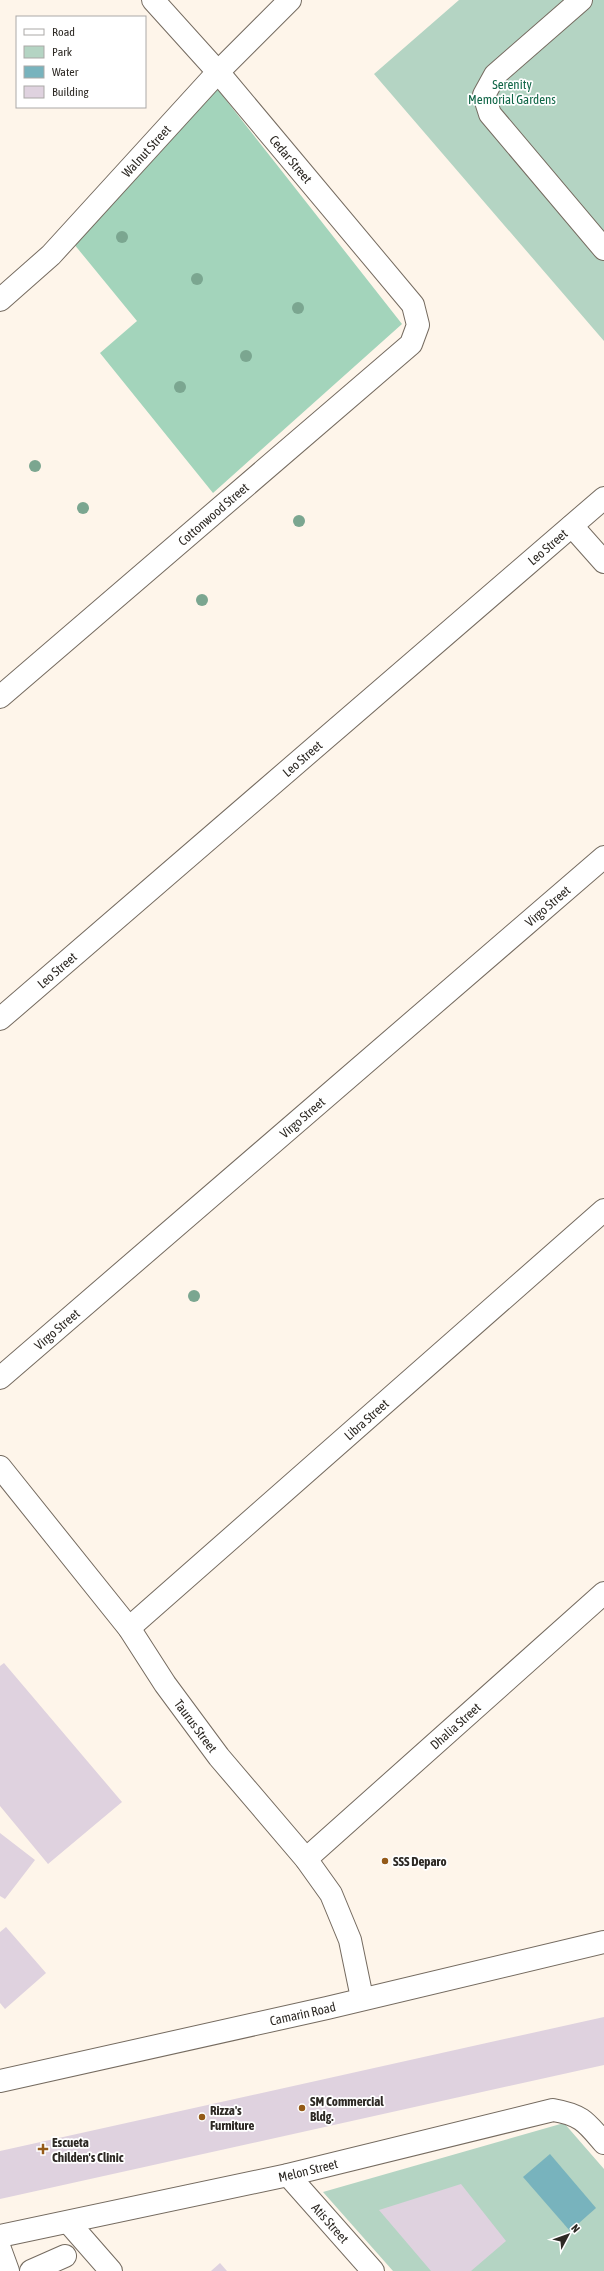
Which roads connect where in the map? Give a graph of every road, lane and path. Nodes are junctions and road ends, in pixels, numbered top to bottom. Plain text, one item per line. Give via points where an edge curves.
1 (153, 0) edge
2 (290, 0) edge
3 (581, 0) edge
4 (218, 72) junction
5 (604, 249) edge
6 (0, 300) edge
7 (418, 325) joint
8 (604, 498) edge
9 (572, 526) junction
10 (604, 562) edge
11 (0, 697) edge
12 (604, 856) edge
13 (0, 1019) edge
14 (604, 1210) edge
15 (0, 1378) edge
16 (0, 1467) edge
17 (604, 1593) edge
18 (129, 1628) junction
19 (306, 1859) junction
20 (604, 1942) edge
21 (362, 1998) junction
22 (0, 2081) edge
23 (604, 2143) edge
24 (288, 2175) junction
25 (69, 2222) junction
26 (0, 2236) edge
27 (0, 2249) edge
28 (65, 2256) dead end
29 (8, 2271) edge
30 (31, 2271) edge
31 (111, 2271) edge
32 (372, 2271) edge

1 - 4 street, Cedar Street
2 - 4 street, Walnut Street
3 - 5 street via 495,75 484,95 490,114
4 - 6 street, Walnut Street via 62,244
4 - 7 street, Cedar Street via 413,305
7 - 11 street, Cottonwood Street via 411,344
8 - 9 street, Leo Street
9 - 10 street
9 - 13 street, Leo Street
12 - 15 street, Virgo Street
14 - 18 street, Libra Street
16 - 18 street, Taurus Street
17 - 19 street, Dhalia Street
18 - 19 street, Taurus Street via 165,1684 219,1757
19 - 21 street, Taurus Street via 331,1894 350,1940
20 - 21 street, Camarin Road
21 - 22 street, Camarin Road
23 - 24 street, Melon Street via 584,2120 553,2110
24 - 25 street, Melon Street
24 - 32 street, Atis Street
25 - 26 street, Melon Street
25 - 31 street
27 - 29 street
28 - 30 street

